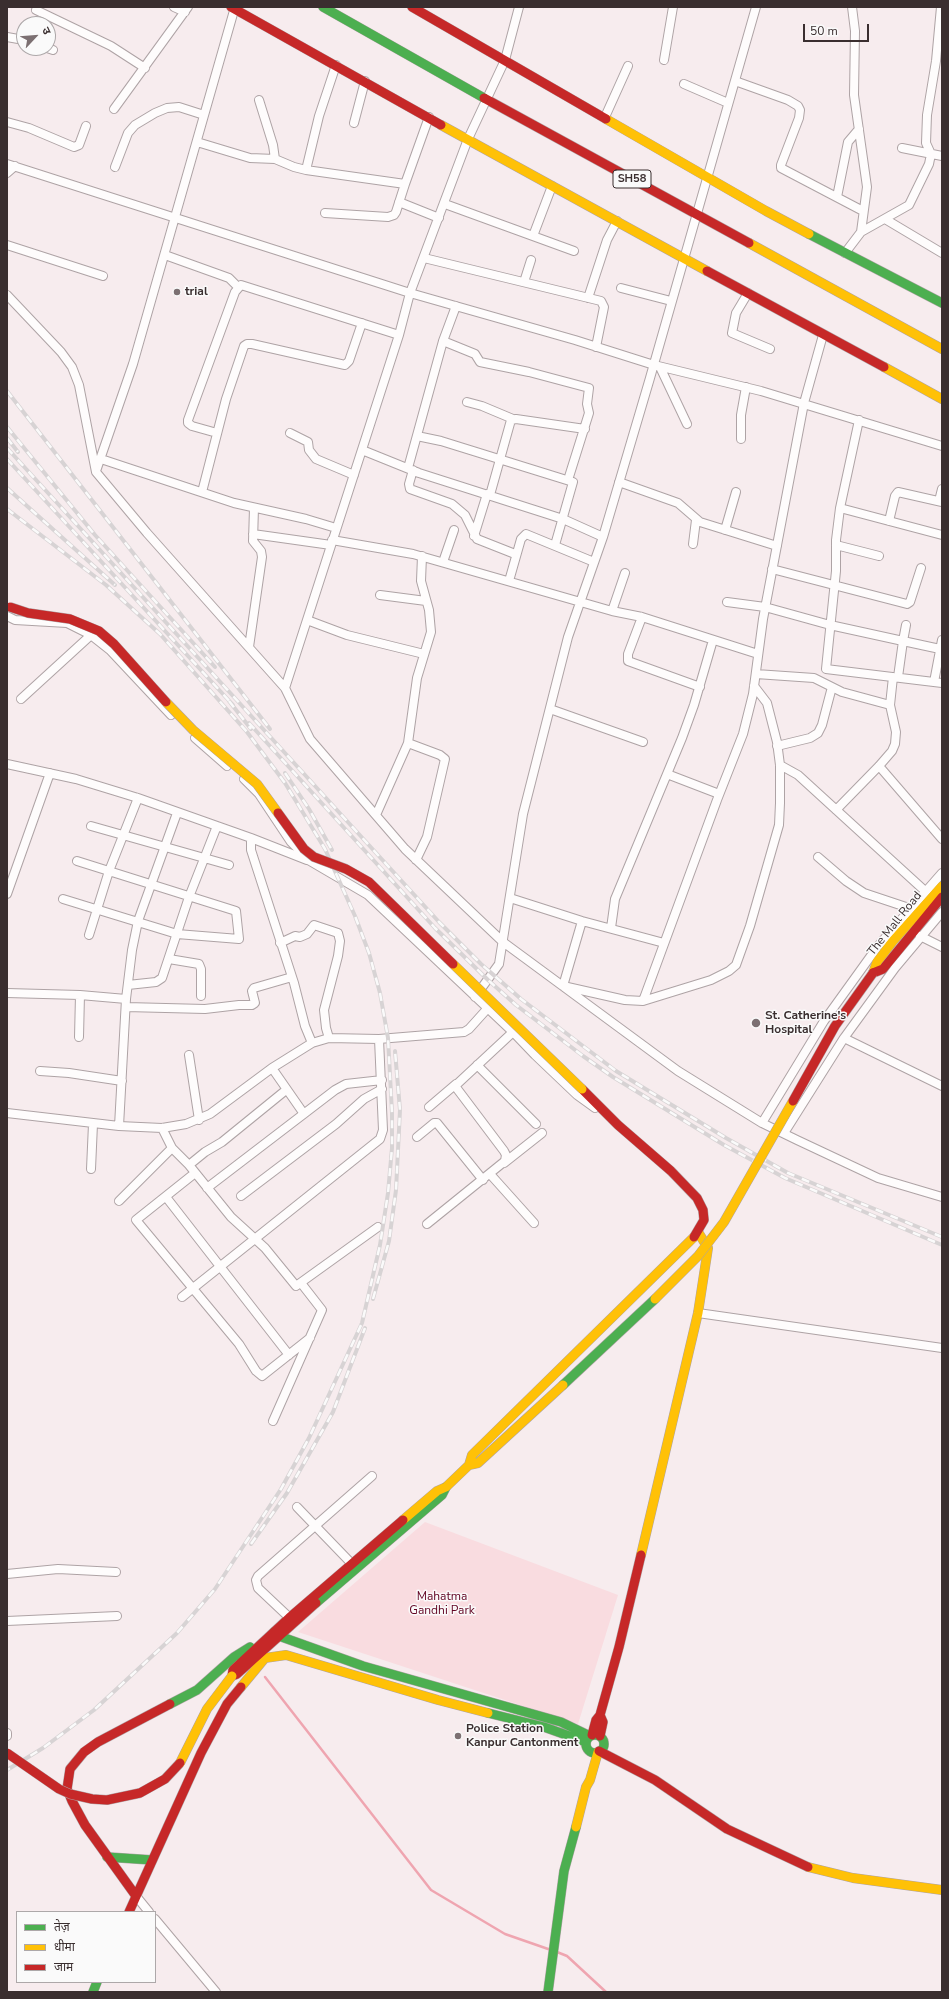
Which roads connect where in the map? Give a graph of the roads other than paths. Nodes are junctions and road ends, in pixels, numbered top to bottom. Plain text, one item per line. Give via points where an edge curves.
1 (174, 7) edge
2 (323, 7) edge
3 (412, 7) edge
4 (519, 7) edge
5 (673, 7) edge
6 (756, 7) edge
7 (852, 7) edge
8 (941, 7) edge
9 (234, 8) edge
10 (36, 10) dead end
11 (186, 10) edge
12 (940, 39) edge
13 (505, 60) junction
14 (664, 60) dead end
15 (336, 65) junction
16 (628, 66) dead end
17 (145, 68) junction
18 (365, 81) junction
19 (735, 81) junction
20 (684, 84) dead end
21 (259, 100) dead end
22 (487, 100) junction
23 (728, 103) junction
24 (114, 109) dead end
25 (204, 115) junction
26 (429, 117) junction
27 (605, 117) junction
28 (7, 122) edge
29 (354, 123) dead end
30 (86, 126) dead end
31 (859, 129) junction
32 (468, 139) junction
33 (197, 142) junction
34 (902, 148) dead end
35 (931, 154) junction
36 (942, 156) edge
37 (275, 159) junction
38 (11, 165) edge
39 (115, 167) dead end
40 (306, 170) junction
41 (7, 173) edge
42 (707, 177) junction
43 (405, 184) junction
44 (552, 186) junction
45 (837, 197) junction
46 (399, 202) junction
47 (445, 204) junction
48 (863, 212) junction
49 (325, 213) dead end
50 (696, 215) junction
51 (176, 216) junction
52 (439, 218) junction
53 (885, 219) junction
54 (617, 221) junction
55 (861, 232) junction
56 (533, 236) junction
57 (7, 245) edge
58 (574, 252) dead end
59 (845, 253) junction
60 (942, 253) edge
61 (164, 255) junction
62 (683, 257) junction
63 (424, 258) junction
64 (531, 260) dead end
65 (103, 276) dead end
66 (524, 282) junction
67 (238, 287) junction
68 (621, 288) dead end
69 (410, 293) junction
70 (748, 293) junction
71 (7, 295) edge
72 (588, 298) junction
73 (671, 301) junction
74 (942, 303) edge
75 (456, 306) junction
76 (362, 323) junction
77 (399, 335) junction
78 (823, 335) junction
79 (443, 341) junction
80 (596, 347) junction
81 (770, 349) dead end
82 (942, 349) edge
83 (657, 366) junction
84 (746, 387) junction
85 (942, 399) edge
86 (467, 402) dead end
87 (804, 403) junction
88 (513, 419) junction
89 (859, 420) junction
90 (687, 424) dead end
91 (585, 429) junction
92 (217, 433) junction
93 (290, 433) dead end
94 (417, 436) junction
95 (741, 439) dead end
96 (942, 446) edge
97 (362, 450) junction
98 (101, 459) junction
99 (500, 459) junction
100 (411, 469) junction
101 (96, 472) junction
102 (354, 475) junction
103 (568, 480) junction
104 (619, 482) junction
105 (942, 489) edge
106 (202, 492) junction
107 (736, 492) dead end
108 (488, 494) junction
109 (941, 502) edge
110 (254, 508) junction
111 (840, 508) junction
112 (562, 519) junction
113 (696, 520) junction
114 (888, 521) junction
115 (336, 528) junction
116 (454, 530) dead end
117 (725, 530) junction
118 (253, 534) junction
119 (942, 535) edge
120 (474, 536) junction
121 (603, 537) junction
122 (331, 542) junction
123 (693, 544) dead end
124 (836, 545) junction
125 (555, 546) junction
126 (777, 546) junction
127 (515, 554) junction
128 (422, 556) junction
129 (879, 556) dead end
130 (443, 562) junction
131 (594, 562) junction
132 (921, 568) dead end
133 (772, 569) junction
134 (625, 573) dead end
135 (509, 581) junction
136 (833, 585) junction
137 (380, 595) dead end
138 (426, 600) junction
139 (580, 602) junction
140 (727, 602) dead end
141 (8, 607) edge
142 (765, 607) junction
143 (612, 611) junction
144 (642, 617) junction
145 (307, 620) junction
146 (830, 625) junction
147 (906, 625) dead end
148 (91, 635) junction
149 (713, 640) junction
150 (942, 640) edge
151 (902, 641) junction
152 (249, 647) junction
153 (940, 649) junction
154 (424, 654) junction
155 (758, 654) junction
156 (756, 674) junction
157 (895, 677) junction
158 (938, 682) edge
159 (754, 686) junction
160 (700, 687) junction
161 (832, 687) junction
162 (285, 688) junction
163 (21, 699) dead end
164 (890, 705) junction
165 (550, 709) junction
166 (643, 742) dead end
167 (408, 743) junction
168 (777, 746) junction
169 (7, 764) edge
170 (780, 765) junction
171 (879, 766) junction
172 (50, 773) junction
173 (667, 774) junction
174 (719, 794) junction
175 (138, 798) junction
176 (836, 810) junction
177 (177, 813) junction
178 (376, 815) junction
179 (91, 826) dead end
180 (216, 826) junction
181 (123, 835) junction
182 (251, 838) junction
183 (942, 839) edge
184 (164, 846) junction
185 (818, 857) dead end
186 (204, 859) junction
187 (416, 860) junction
188 (77, 861) dead end
189 (310, 861) junction
190 (229, 865) dead end
191 (108, 871) junction
192 (942, 873) edge
193 (150, 884) junction
194 (942, 886) edge
195 (925, 890) junction
196 (7, 894) edge
197 (189, 897) junction
198 (942, 897) edge
199 (510, 898) junction
200 (63, 899) dead end
201 (97, 908) junction
202 (909, 908) junction
203 (942, 912) edge
204 (138, 921) junction
205 (582, 921) junction
206 (611, 928) junction
207 (177, 934) junction
208 (89, 935) dead end
209 (920, 936) junction
210 (503, 942) junction
211 (280, 943) junction
212 (664, 944) junction
213 (942, 947) edge
214 (169, 959) junction
215 (873, 973) junction
216 (292, 977) junction
217 (128, 985) junction
218 (563, 986) junction
219 (7, 993) edge
220 (80, 995) junction
221 (201, 996) dead end
222 (475, 997) junction
223 (643, 1001) junction
224 (126, 1003) junction
225 (487, 1009) junction
226 (513, 1032) junction
227 (79, 1037) dead end
228 (329, 1038) junction
229 (844, 1038) junction
230 (378, 1039) junction
231 (312, 1043) junction
232 (189, 1055) dead end
233 (477, 1065) junction
234 (272, 1068) junction
235 (40, 1071) dead end
236 (382, 1080) junction
237 (122, 1081) junction
238 (456, 1084) junction
239 (942, 1086) edge
240 (382, 1089) junction
241 (286, 1090) junction
242 (429, 1107) dead end
243 (7, 1113) edge
244 (304, 1114) junction
245 (199, 1120) junction
246 (762, 1123) junction
247 (93, 1124) junction
248 (536, 1124) dead end
249 (618, 1125) junction
250 (119, 1126) junction
251 (162, 1128) junction
252 (542, 1132) dead end
253 (784, 1133) junction
254 (417, 1137) dead end
255 (172, 1148) junction
256 (503, 1164) junction
257 (189, 1165) junction
258 (91, 1168) dead end
259 (195, 1173) junction
260 (490, 1174) junction
261 (483, 1180) junction
262 (207, 1188) junction
263 (241, 1196) dead end
264 (166, 1197) junction
265 (942, 1197) edge
266 (119, 1201) dead end
267 (534, 1223) dead end
268 (427, 1224) dead end
269 (378, 1227) dead end
270 (698, 1232) junction
271 (256, 1239) junction
272 (221, 1266) junction
273 (301, 1283) junction
274 (192, 1288) junction
275 (182, 1296) dead end
276 (698, 1313) junction
277 (310, 1338) junction
278 (942, 1348) edge
279 (289, 1355) junction
280 (273, 1420) dead end
281 (469, 1465) junction
282 (372, 1476) dead end
283 (446, 1487) junction
284 (297, 1507) dead end
285 (315, 1526) junction
286 (352, 1564) junction
287 (116, 1572) dead end
288 (7, 1574) edge
289 (118, 1616) dead end
290 (291, 1620) junction
291 (7, 1621) edge
292 (276, 1634) junction
293 (257, 1657) junction
294 (491, 1702) junction
295 (487, 1713) junction
296 (595, 1744) junction
297 (7, 1753) edge
298 (107, 1857) junction
299 (152, 1860) junction
300 (942, 1890) edge
301 (136, 1896) junction
302 (129, 1911) edge
303 (148, 1911) edge
304 (156, 1920) edge
305 (96, 1983) edge
306 (92, 1992) edge
307 (216, 1992) edge
308 (548, 1992) edge

1 - 11 street
2 - 22 street, SH58
3 - 13 street
4 - 13 street
5 - 14 street
6 - 19 street
7 - 31 street via 855,31 854,95
8 - 12 street
9 - 15 street
9 - 25 street
10 - 17 street via 111,46
11 - 17 street
12 - 35 street via 927,115 926,143
13 - 22 street
13 - 27 street
15 - 18 street
15 - 40 street via 319,116
16 - 27 street
17 - 24 street
18 - 26 street
18 - 29 street
19 - 23 street
19 - 45 street via 798,106 799,118 781,166
20 - 23 street
21 - 37 street
22 - 32 street
22 - 50 street, SH58
23 - 42 street
25 - 33 street
25 - 39 street via 179,107 155,113 128,133
26 - 32 street
26 - 43 street
27 - 42 street
28 - 30 street via 29,128 74,147 79,145
31 - 45 street via 848,142
31 - 48 street via 867,186
32 - 44 street
32 - 47 street
33 - 37 street via 250,158
33 - 51 street
34 - 35 street
35 - 36 street
35 - 53 street via 925,173 909,205
37 - 40 street
38 - 41 street
38 - 51 street
40 - 43 street
42 - 50 street
42 - 59 street
43 - 46 street
44 - 54 street
44 - 56 street
45 - 48 street
46 - 49 street via 394,215 388,217
46 - 52 street
47 - 52 street
47 - 56 street
48 - 55 street
50 - 62 street
50 - 82 street, SH58
51 - 61 street
51 - 69 street
52 - 63 street
53 - 55 street
53 - 60 street
54 - 62 street
54 - 72 street via 607,240
55 - 59 street
56 - 58 street
57 - 65 street
59 - 74 street
61 - 67 street via 229,278
61 - 98 street via 133,364
62 - 70 street
62 - 73 street
63 - 66 street
63 - 69 street
64 - 66 street
66 - 72 street
67 - 76 street via 246,285
67 - 92 street via 188,420 192,426
68 - 73 street
69 - 75 street
69 - 77 street
70 - 78 street
70 - 81 street via 736,313 732,333
71 - 101 street via 72,367 79,385
72 - 80 street via 601,301 604,305
73 - 83 street
75 - 79 street
75 - 80 street
76 - 77 street
76 - 92 street via 349,361 345,365 252,344 245,345
77 - 97 street
78 - 85 street
78 - 87 street
79 - 91 street via 475,354 480,362 588,387 589,413
79 - 94 street
80 - 83 street
83 - 84 street
83 - 90 street
83 - 104 street
84 - 87 street
84 - 95 street via 741,415
86 - 88 street
87 - 89 street
87 - 126 street
88 - 91 street
88 - 99 street
89 - 96 street
89 - 111 street
91 - 103 street
92 - 106 street
93 - 102 street via 308,442 309,450 316,458
94 - 99 street
94 - 100 street
97 - 100 street
97 - 102 street
98 - 101 street
98 - 106 street
99 - 103 street
99 - 108 street
100 - 108 street
100 - 120 street via 410,489 458,507 465,515
101 - 152 street
102 - 115 street
103 - 112 street via 573,482
104 - 113 street via 678,503
104 - 121 street
105 - 109 street
106 - 110 street
107 - 117 street
108 - 112 street
108 - 120 street
109 - 114 street via 898,492
110 - 115 street
110 - 118 street
111 - 114 street
111 - 124 street
112 - 121 street
112 - 125 street
113 - 117 street
113 - 123 street
114 - 119 street
115 - 122 street
116 - 130 street
117 - 126 street
118 - 122 street
118 - 152 street via 262,557
120 - 127 street via 482,542
121 - 131 street
122 - 128 street
122 - 145 street
124 - 129 street
124 - 136 street via 836,572
125 - 127 street via 526,534 521,538
125 - 131 street
126 - 133 street
127 - 135 street
128 - 130 street
128 - 138 street via 421,581
130 - 135 street
131 - 139 street
132 - 136 street via 910,602 907,604
133 - 136 street
133 - 142 street
134 - 143 street
135 - 139 street
136 - 146 street
137 - 138 street
138 - 154 street via 431,632
139 - 143 street
139 - 165 street via 568,637
140 - 142 street
141 - 148 street via 15,620 67,623
141 - 249 street, bridge via 28,613 70,619 100,631 192,730 257,784 304,849 314,857 346,869 369,882
142 - 146 street
142 - 155 street
143 - 144 street
144 - 149 street
144 - 160 street via 628,654 628,661
145 - 154 street via 347,635
145 - 162 street
146 - 151 street
146 - 157 street via 826,669
147 - 151 street
148 - 163 street
148 - 189 street via 110,650 160,705 259,794 291,842
149 - 155 street
149 - 160 street
150 - 153 street
151 - 153 street
151 - 157 street
152 - 162 street
153 - 158 street
154 - 167 street via 417,678
155 - 156 street
156 - 159 street
156 - 161 street via 814,678
157 - 158 street
157 - 164 street
159 - 168 street via 767,703
159 - 174 street via 743,734
160 - 173 street
161 - 164 street via 851,695
161 - 168 street via 818,734
162 - 178 street via 310,739
164 - 171 street via 896,732 895,744
165 - 166 street
165 - 199 street via 522,814
167 - 178 street
167 - 187 street via 440,754 445,760 427,837
168 - 170 street
169 - 172 street
170 - 176 street via 798,775
170 - 223 street via 779,825 760,894 736,965 711,980
171 - 176 street
171 - 183 street
172 - 175 street
172 - 196 street
173 - 174 street
173 - 206 street via 615,899
174 - 212 street
175 - 177 street
175 - 181 street
176 - 195 street
177 - 180 street
177 - 184 street
178 - 187 street
179 - 181 street
180 - 182 street
180 - 186 street
181 - 184 street
181 - 191 street
182 - 189 street
182 - 211 street via 251,850
184 - 186 street
184 - 193 street
185 - 202 street via 864,893
186 - 190 street
186 - 197 street
187 - 210 street
188 - 191 street
189 - 222 street via 368,895
191 - 193 street
191 - 201 street
192 - 195 street
193 - 197 street
193 - 204 street
194 - 215 street, The Mall Road via 893,941 877,962
195 - 202 street
197 - 207 street
197 - 207 street via 236,911 239,939
198 - 215 street, The Mall Road via 883,969
199 - 205 street
199 - 210 street
200 - 201 street
201 - 204 street
201 - 208 street
202 - 246 street via 824,1021
203 - 209 street
204 - 207 street
204 - 217 street
205 - 206 street
205 - 218 street
206 - 212 street
207 - 214 street
209 - 213 street
209 - 229 street
210 - 218 street
210 - 222 street via 499,964
211 - 216 street
211 - 228 street via 307,934 314,925 338,933 338,956 324,1010
212 - 223 street
214 - 217 street via 159,981
214 - 221 street via 199,964
215 - 281 street, bridge via 836,1026 724,1222 698,1256 583,1367 478,1463
216 - 224 street via 254,988 252,991 255,1003 252,1005 181,1010
216 - 231 street
217 - 224 street
218 - 223 street via 625,1000
218 - 246 street via 678,1071
219 - 220 street
220 - 224 street
220 - 227 street
222 - 225 street
224 - 237 street
225 - 226 street
225 - 230 street via 464,1032
226 - 233 street
226 - 249 street via 577,1095
228 - 230 street
228 - 231 street
229 - 239 street
229 - 253 street
230 - 236 street
231 - 234 street
232 - 245 street
233 - 238 street
233 - 248 street
234 - 241 street
234 - 245 street
235 - 237 street
236 - 240 street
236 - 244 street via 346,1084
237 - 250 street
238 - 242 street
238 - 256 street via 456,1089 506,1155
240 - 263 street via 364,1099 336,1124
240 - 271 street via 383,1130 380,1139
241 - 244 street
241 - 257 street
243 - 247 street
244 - 262 street
245 - 251 street
246 - 253 street
247 - 250 street
247 - 258 street
249 - 270 street via 697,1198 703,1210 704,1220
250 - 251 street
251 - 255 street
252 - 256 street
253 - 265 street via 878,1178
254 - 261 street via 432,1124 437,1123
255 - 257 street
255 - 266 street
256 - 260 street
257 - 259 street
259 - 262 street
259 - 264 street
260 - 261 street
260 - 267 street
261 - 268 street
262 - 271 street via 231,1217
264 - 272 street
264 - 274 street via 136,1220
269 - 273 street
270 - 276 street via 708,1248
270 - 281 street via 619,1313 472,1455
271 - 272 street
271 - 273 street via 296,1286
272 - 274 street
272 - 279 street
273 - 277 street via 322,1310
274 - 275 street
274 - 279 street via 262,1376
276 - 278 street
276 - 296 street via 619,1647 600,1715 596,1720
277 - 279 street
277 - 280 street
281 - 283 street
282 - 285 street
283 - 286 street via 437,1491
283 - 290 street via 442,1495
284 - 285 street
285 - 286 street
285 - 290 street via 256,1580 258,1588
286 - 290 street
287 - 288 street via 58,1569
289 - 291 street
290 - 292 street
292 - 293 street
292 - 294 street via 363,1666
292 - 298 street via 234,1657 197,1690 98,1742 75,1761 70,1769 67,1789
293 - 295 street via 286,1655
293 - 297 street, bridge via 233,1670 232,1676 207,1709 184,1757 175,1769 165,1779 140,1793 107,1800 70,1794
293 - 299 street via 227,1704 201,1753
294 - 295 street
294 - 296 street via 561,1722
295 - 296 street via 544,1727
296 - 300 street via 614,1760 655,1780 727,1829 788,1859 813,1869 853,1878
296 - 308 street via 564,1871
298 - 299 street
298 - 301 street
299 - 301 street
301 - 302 street
301 - 303 street
304 - 307 street
305 - 306 street

